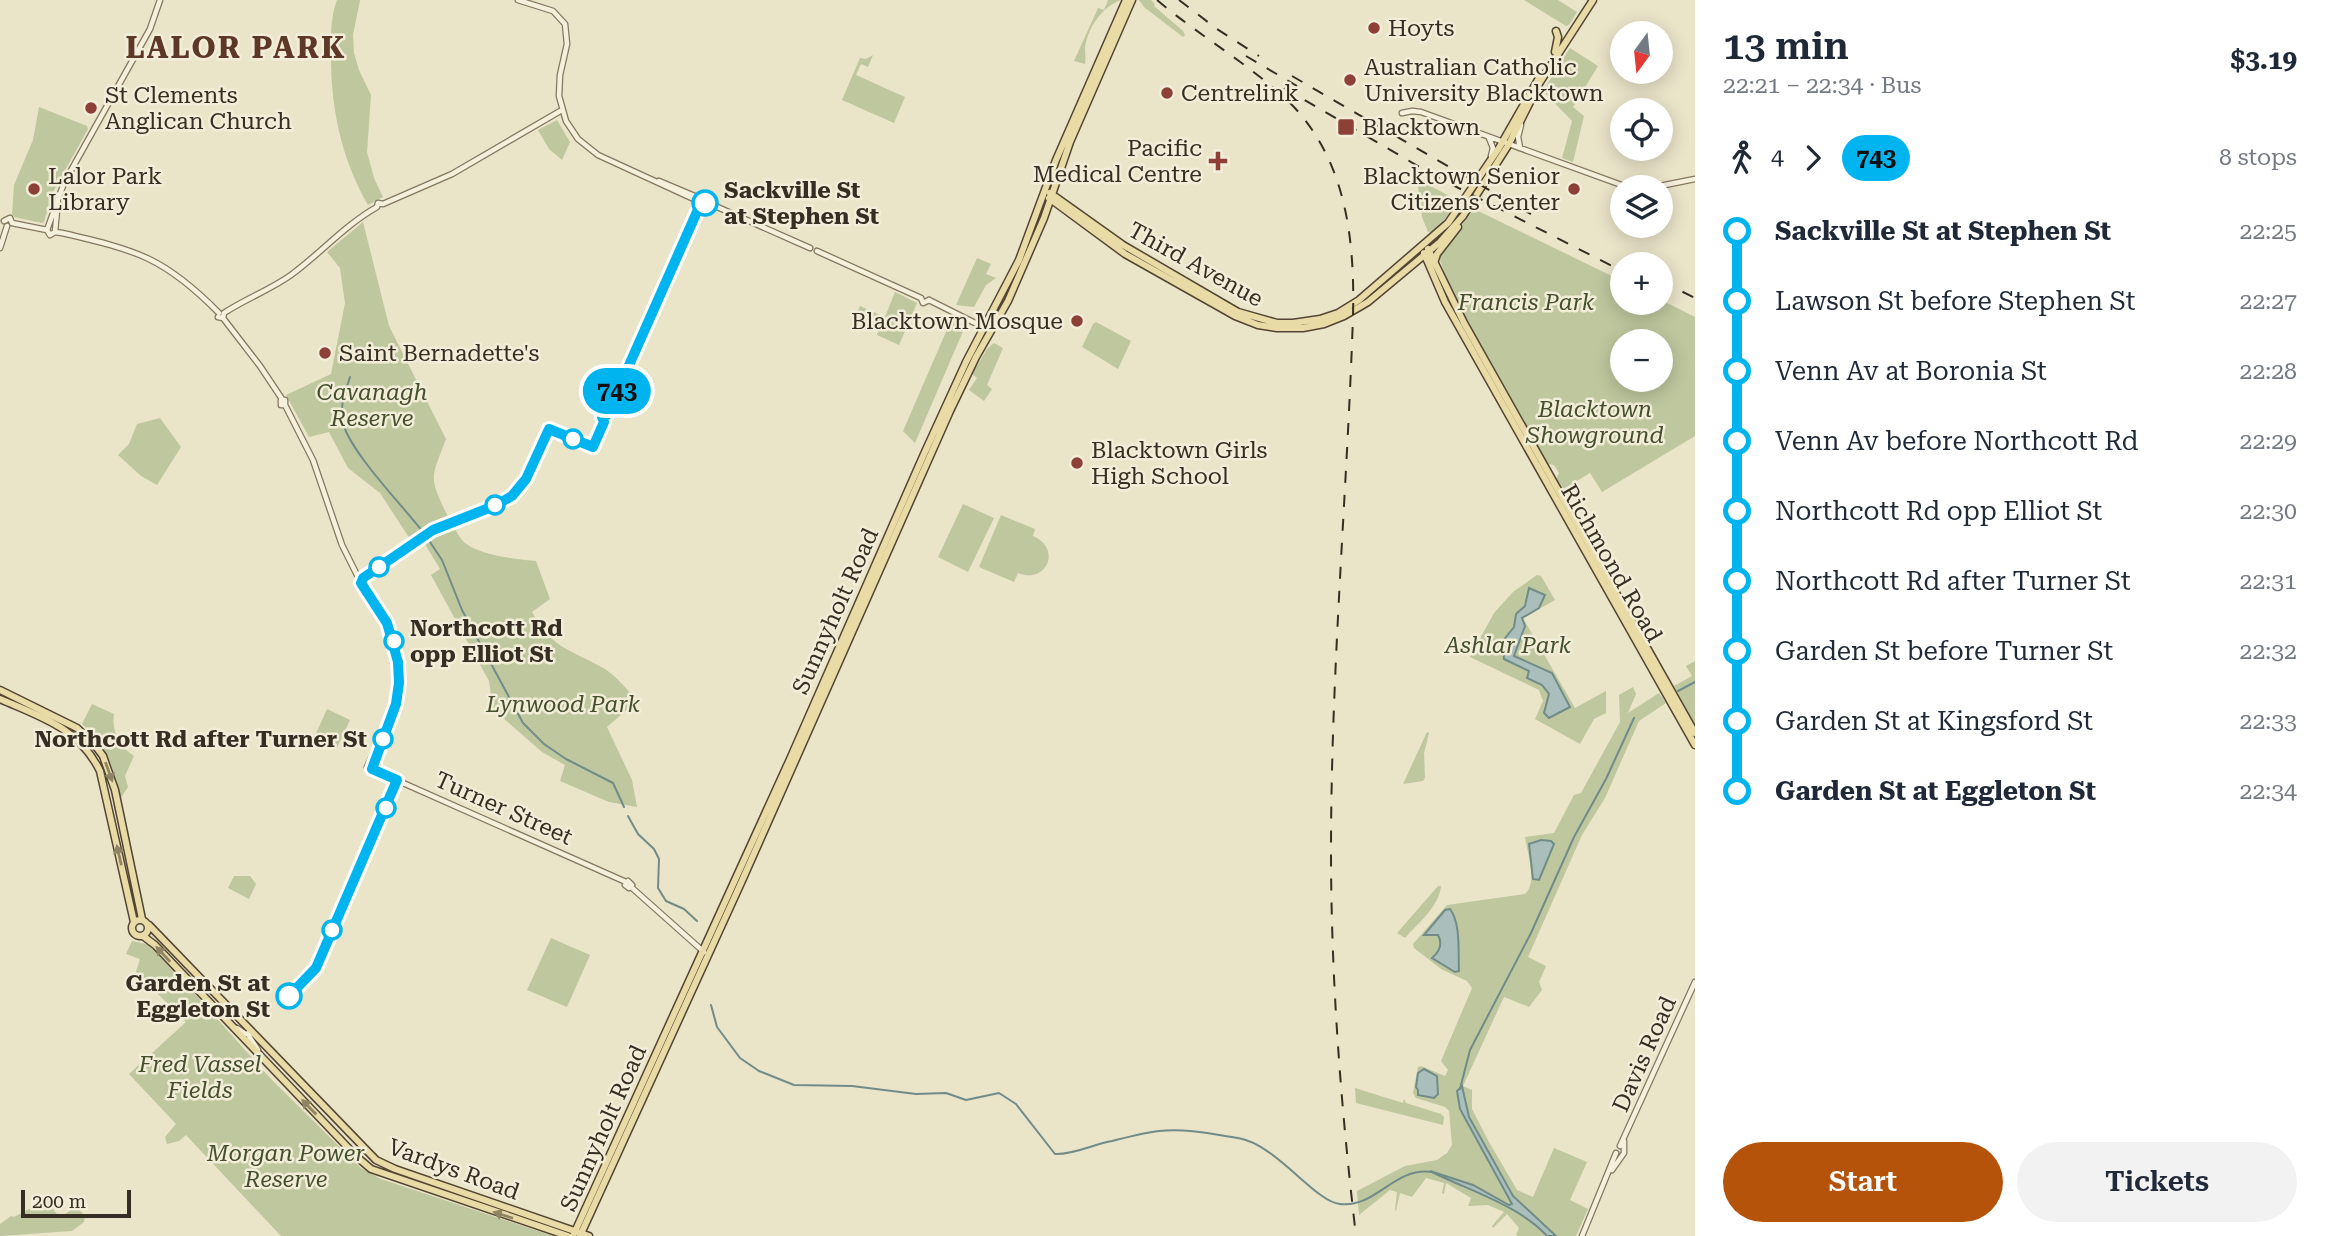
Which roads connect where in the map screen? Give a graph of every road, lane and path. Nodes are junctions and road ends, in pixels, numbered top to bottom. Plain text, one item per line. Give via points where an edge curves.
1 (160, 0) edge
2 (518, 0) edge
3 (1126, 0) edge
4 (1132, 0) edge
5 (1593, 0) edge
6 (1556, 31) dead end
7 (1569, 36) junction
8 (1555, 52) junction
9 (562, 110) junction
10 (1402, 113) dead end
11 (1522, 121) junction
12 (1487, 136) junction
13 (1505, 143) junction
14 (1520, 148) junction
15 (1063, 161) junction
16 (1490, 161) junction
17 (1695, 179) edge
18 (1610, 181) edge
19 (1673, 183) edge
20 (1048, 194) junction
21 (1066, 204) junction
22 (1073, 215) junction
23 (1463, 216) junction
24 (1044, 218) junction
25 (6, 222) edge
26 (51, 229) junction
27 (0, 247) edge
28 (1425, 250) junction
29 (1434, 263) junction
30 (1414, 264) junction
31 (1436, 282) junction
32 (222, 314) junction
33 (984, 327) junction
34 (992, 332) junction
35 (0, 690) edge
36 (0, 699) edge
37 (1695, 733) edge
38 (1695, 745) edge
39 (138, 921) junction
40 (149, 925) junction
41 (143, 936) junction
42 (705, 952) junction
43 (1695, 982) edge
44 (223, 1018) junction
45 (251, 1032) junction
46 (273, 1070) junction
47 (576, 1234) edge
48 (589, 1236) edge
49 (1582, 1236) edge

1 - 26 street via 150,29 64,183
2 - 9 street via 543,7 565,24 567,44 559,87
3 - 20 main road, Sunnyholt Road
4 - 15 main road, Sunnyholt Road
5 - 7 main road
6 - 8 main road
7 - 8 main road
7 - 11 main road
8 - 13 main road
9 - 32 street via 452,174 383,204 382,209 377,207 284,280
9 - 33 street via 586,147 626,168 697,199 704,196 706,202 810,248 812,254 817,251
10 - 12 street via 1421,112
11 - 13 main road
11 - 14 street
12 - 13 street
12 - 16 street via 1493,146
13 - 14 street
13 - 16 main road
13 - 23 main road
14 - 18 street
15 - 20 main road, Sunnyholt Road
15 - 21 main road via 1059,190
16 - 28 main road
17 - 19 street
20 - 21 main road, Third Avenue
20 - 22 main road, Third Avenue
20 - 24 main road, Sunnyholt Road
20 - 33 main road, Sunnyholt Road
21 - 28 main road, Third Avenue via 1123,245 1218,302 1277,323 1311,321 1338,313
22 - 24 main road via 1056,210
22 - 30 main road, Third Avenue via 1120,251 1177,284 1239,318 1271,328 1312,327 1344,316
23 - 28 main road
23 - 29 main road
24 - 34 main road, Sunnyholt Road
25 - 26 street
25 - 27 street
26 - 32 street via 146,256 183,278
28 - 29 main road, Richmond Road
28 - 30 main road, Third Avenue
28 - 31 main road, Richmond Road
29 - 37 main road, Richmond Road
30 - 31 main road via 1423,265
31 - 38 main road, Richmond Road
32 - 42 street, Turner Street via 283,402 313,460 345,553 387,623 398,662 397,698 370,768 626,882 626,887
33 - 34 street
33 - 42 main road, Sunnyholt Road
34 - 42 main road, Sunnyholt Road via 950,411
35 -> 39 main road via 77,728 103,756 115,790
39 -> 36 main road via 93,757 62,728
39 - 40 main road
39 - 41 main road via 133,931
40 - 41 main road
40 - 45 main road, Vardys Road
44 -> 41 main road, Vardys Road
42 - 47 main road, Sunnyholt Road
43 - 49 street, Davis Road via 1622,1147 1615,1149 1619,1154
44 - 45 street via 244,1033
44 - 46 main road, Vardys Road
45 - 46 street
45 - 47 main road, Vardys Road via 381,1163
47 -> 46 main road, Vardys Road via 376,1171
47 - 48 main road, Vardys Road

